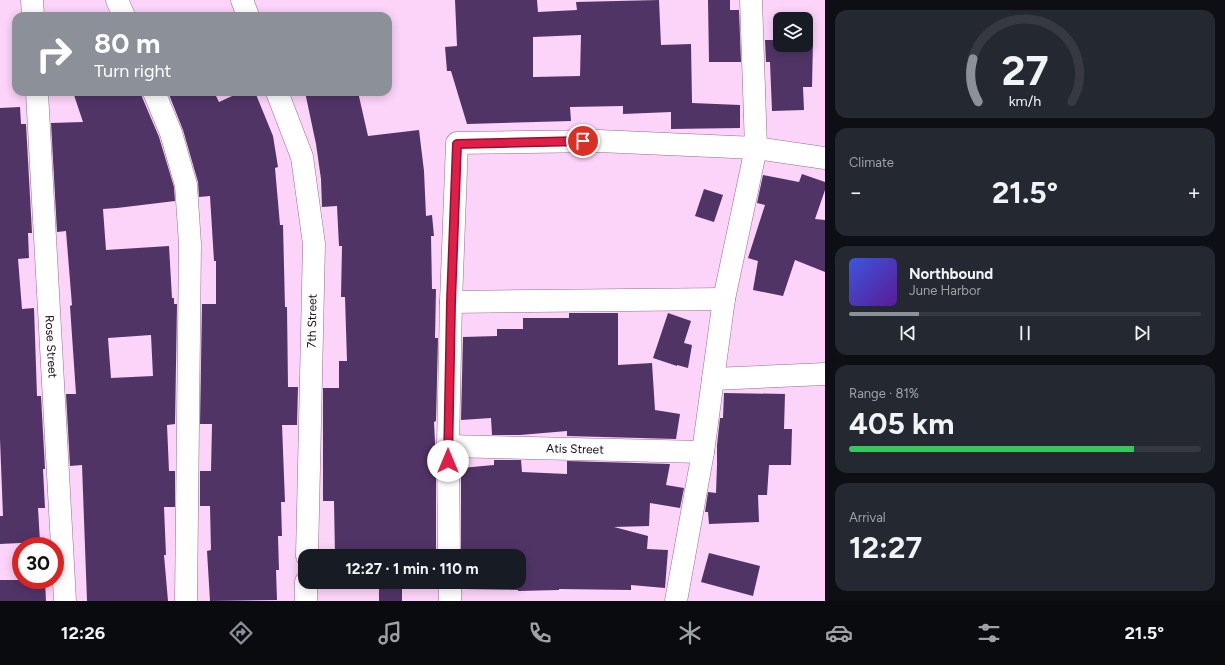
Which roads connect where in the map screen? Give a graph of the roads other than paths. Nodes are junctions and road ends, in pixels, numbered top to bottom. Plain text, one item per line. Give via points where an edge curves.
1 (32, 0) edge
2 (117, 0) edge
3 (242, 0) edge
4 (751, 0) edge
5 (33, 12) edge
6 (122, 12) edge
7 (246, 12) edge
8 (37, 96) edge
9 (156, 96) edge
10 (279, 96) edge
11 (756, 148) junction
12 (825, 158) edge
13 (724, 299) junction
14 (451, 302) junction
15 (825, 374) edge
16 (713, 379) junction
17 (448, 446) junction
18 (703, 452) junction
19 (307, 549) edge
20 (449, 549) edge
21 (306, 589) edge
22 (450, 589) edge
23 (65, 601) edge
24 (186, 601) edge
25 (306, 601) edge
26 (450, 601) edge
27 (676, 601) edge

1 - 5 street
2 - 6 street
3 - 7 street
4 - 11 street
8 - 23 street, Rose Street
9 - 24 street via 171,133 186,185 190,244
10 - 19 street, 7th Street via 302,157 314,244
11 - 12 street
11 - 13 street
11 - 14 street via 599,141 457,144
13 - 14 street
13 - 16 street
14 - 17 street
15 - 16 street
16 - 18 street
17 - 18 street, Atis Street
17 - 20 street
18 - 27 street
21 - 25 street
22 - 26 street

